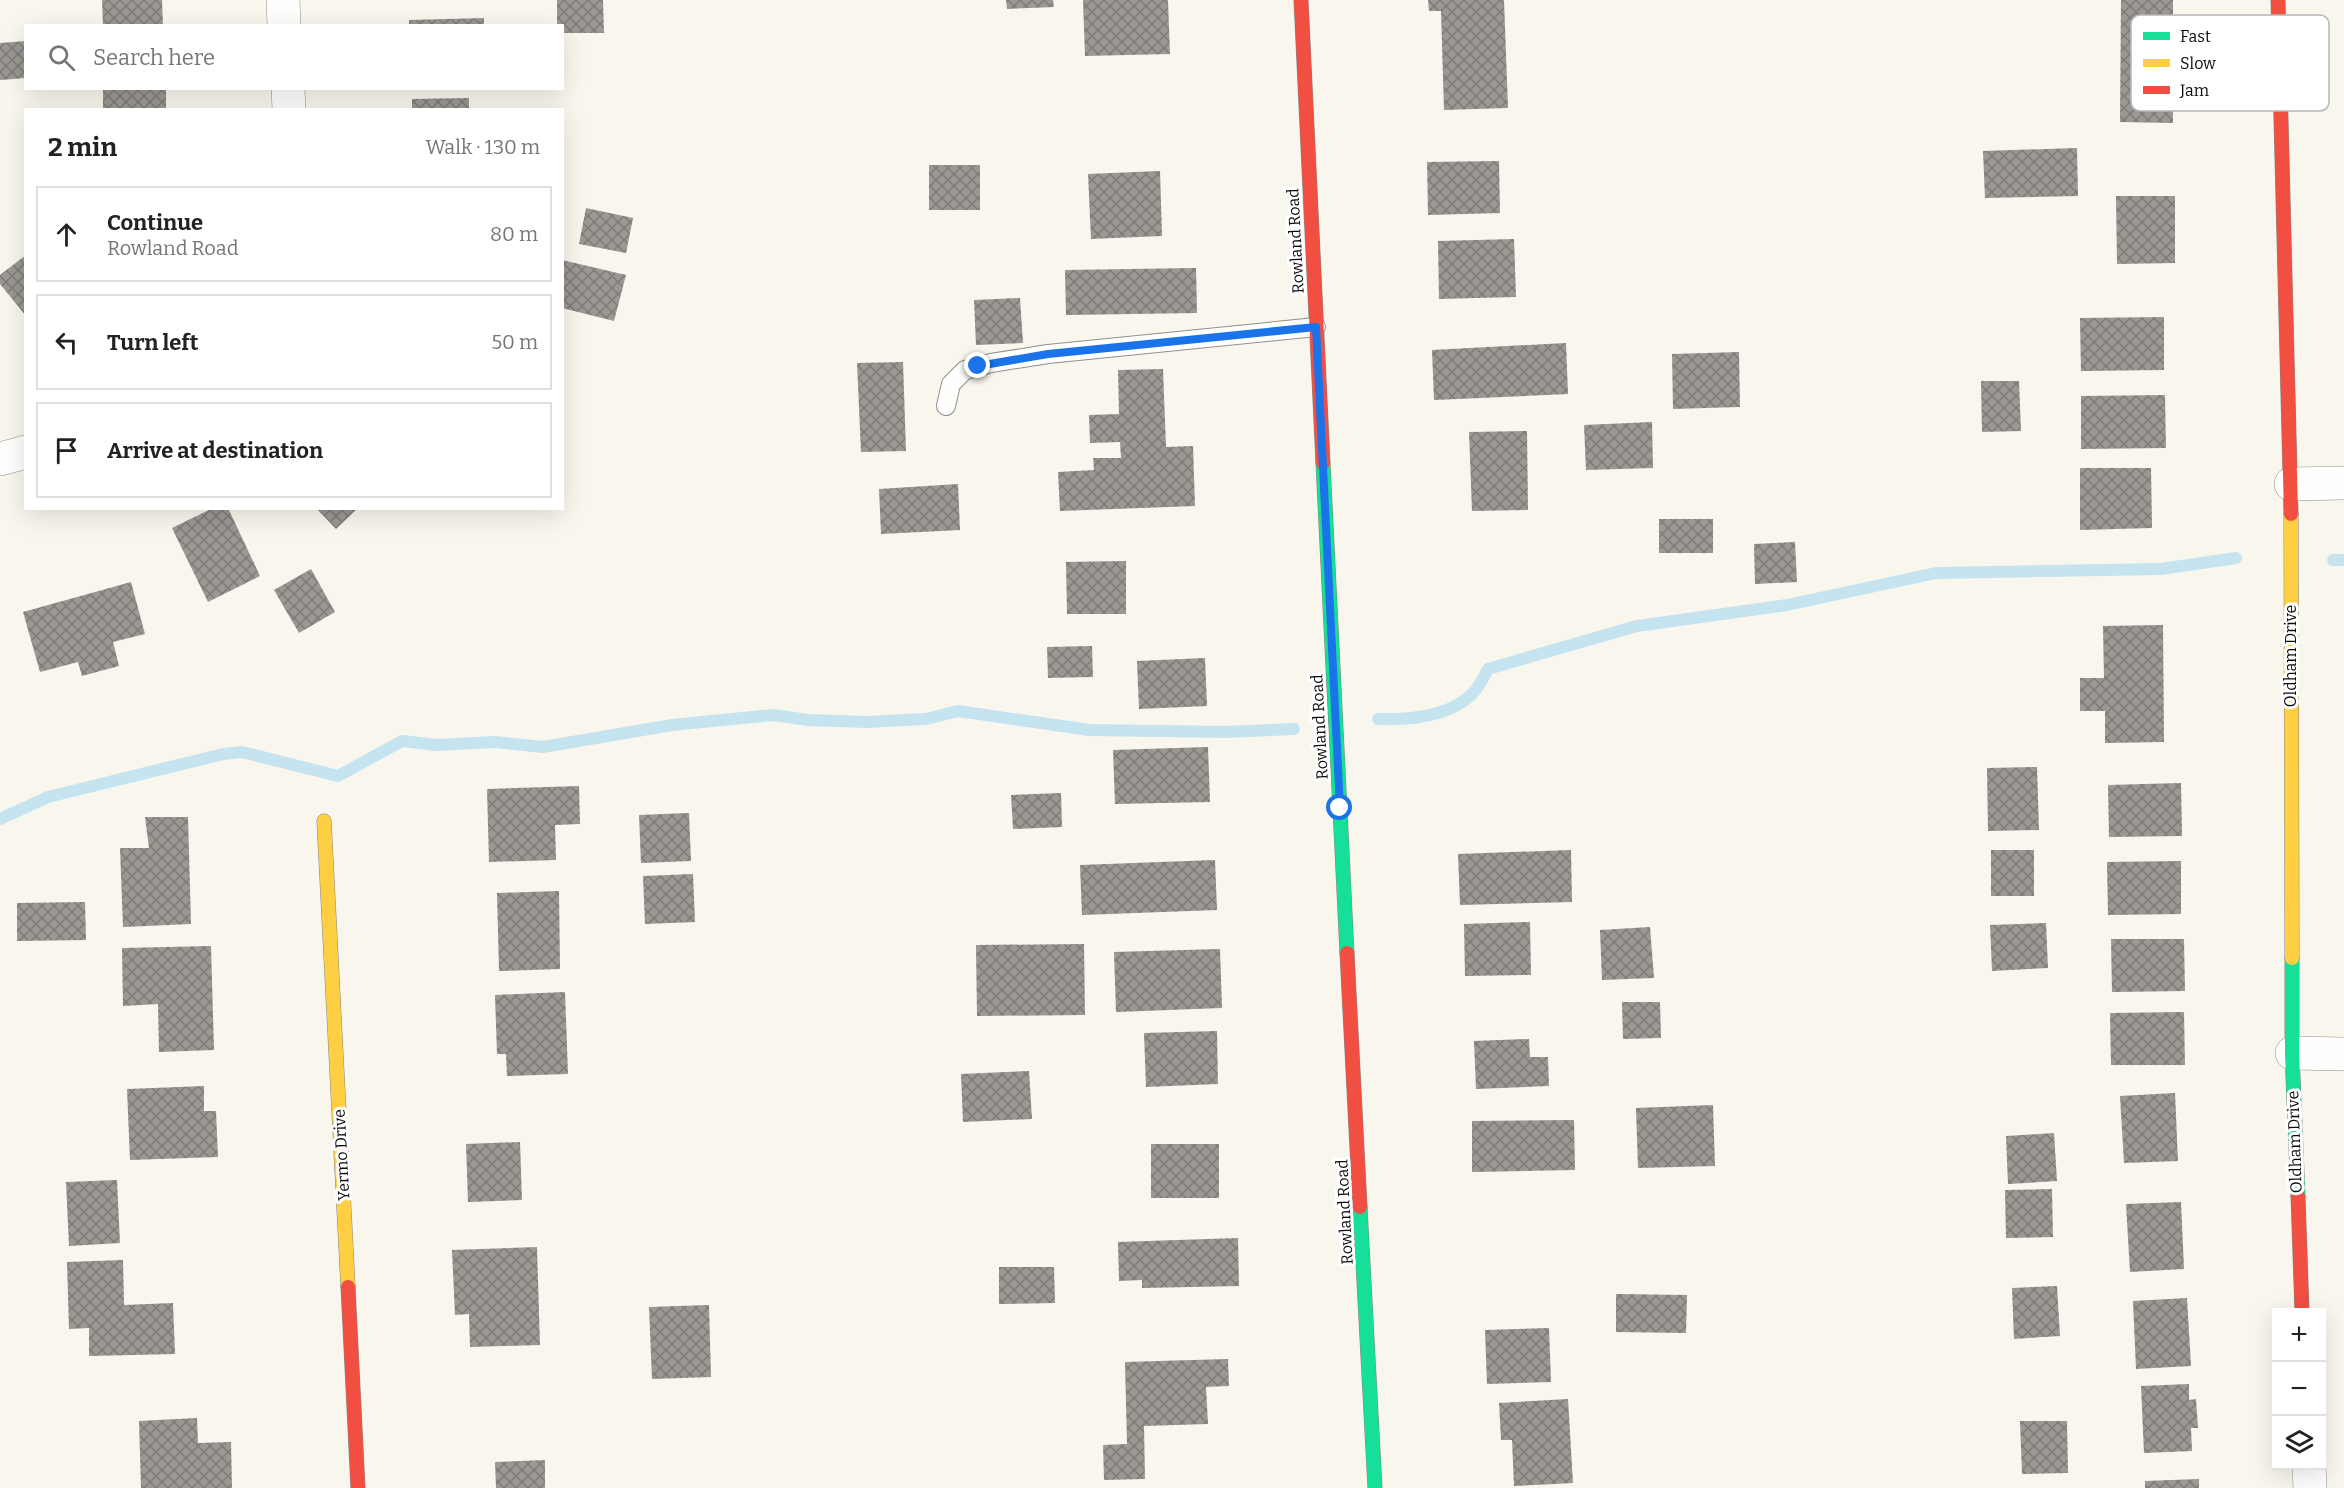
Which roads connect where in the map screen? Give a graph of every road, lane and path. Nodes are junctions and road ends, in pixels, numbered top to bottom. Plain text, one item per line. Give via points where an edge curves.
1 (283, 0) edge
2 (1301, 0) edge
3 (2278, 0) edge
4 (2278, 15) edge
5 (284, 24) edge
6 (288, 90) edge
7 (289, 108) edge
8 (2281, 111) edge
9 (1316, 327) junction
10 (946, 406) dead end
11 (24, 453) edge
12 (0, 459) edge
13 (2344, 483) edge
14 (2291, 484) junction
15 (324, 821) dead end
16 (2292, 1053) junction
17 (2344, 1054) edge
18 (2302, 1308) edge
19 (2309, 1470) edge
20 (358, 1488) edge
21 (1375, 1488) edge
22 (2310, 1488) edge

1 - 5 street
2 - 9 street, Rowland Road
3 - 4 street, Oldham Drive
6 - 7 street
8 - 14 street, Oldham Drive
9 - 10 lane via 991,363 965,370 951,384
9 - 21 street, Rowland Road
11 - 12 street
13 - 14 street
14 - 16 street, Oldham Drive
15 - 20 street, Yermo Drive
16 - 17 street
16 - 18 street, Oldham Drive
19 - 22 street

